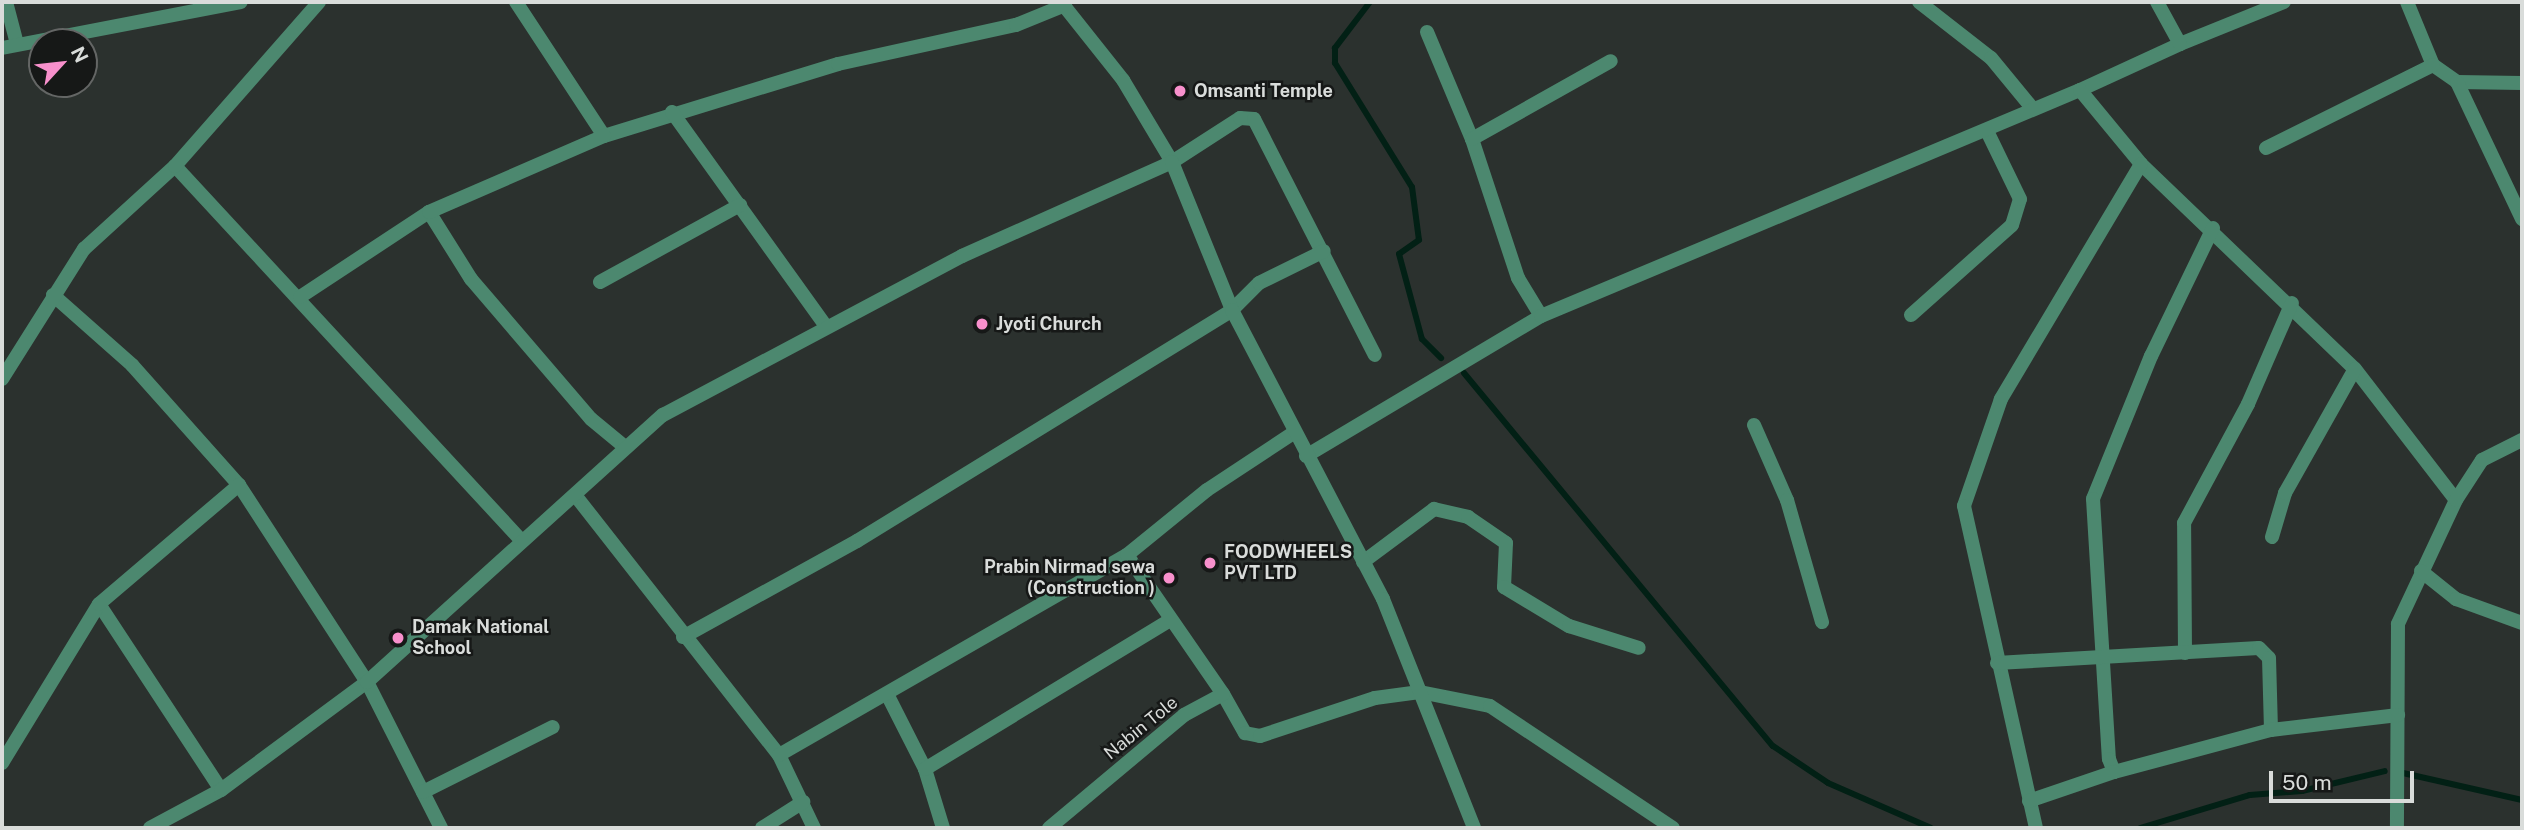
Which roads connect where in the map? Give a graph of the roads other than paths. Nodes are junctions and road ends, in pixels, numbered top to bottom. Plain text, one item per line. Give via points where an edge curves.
1 (6, 2) edge
2 (242, 2) edge
3 (319, 2) edge
4 (516, 2) edge
5 (1919, 2) edge
6 (2157, 2) edge
7 (2284, 2) edge
8 (2407, 2) edge
9 (1063, 4) edge
10 (1427, 32) dead end
11 (17, 44) junction
12 (2180, 44) junction
13 (2, 48) edge
14 (1611, 61) dead end
15 (2433, 65) junction
16 (2457, 82) junction
17 (2522, 83) edge
18 (2080, 90) junction
19 (2033, 109) junction
20 (672, 112) junction
21 (1987, 131) junction
22 (604, 136) junction
23 (1472, 139) junction
24 (2266, 148) dead end
25 (1172, 162) junction
26 (2140, 164) junction
27 (175, 166) junction
28 (2518, 203) edge
29 (740, 205) junction
30 (429, 212) junction
31 (2522, 219) edge
32 (2213, 228) junction
33 (1324, 251) junction
34 (600, 282) dead end
35 (53, 295) junction
36 (300, 297) junction
37 (2292, 303) junction
38 (1232, 310) junction
39 (1911, 315) dead end
40 (1541, 316) junction
41 (825, 324) junction
42 (1375, 355) dead end
43 (2355, 369) junction
44 (2, 379) edge
45 (1754, 425) dead end
46 (1295, 432) junction
47 (2522, 440) edge
48 (625, 447) junction
49 (1306, 456) junction
50 (239, 485) junction
51 (575, 495) junction
52 (2456, 500) junction
53 (2272, 537) dead end
54 (521, 540) junction
55 (1127, 555) junction
56 (1363, 562) junction
57 (2421, 571) junction
58 (99, 604) junction
59 (1170, 620) junction
60 (1822, 622) dead end
61 (2522, 623) edge
62 (683, 637) junction
63 (1639, 648) dead end
64 (2185, 653) junction
65 (2103, 658) junction
66 (1997, 663) junction
67 (367, 682) junction
68 (1420, 692) junction
69 (887, 694) junction
70 (1223, 694) junction
71 (2398, 715) junction
72 (553, 727) dead end
73 (2271, 730) junction
74 (779, 754) junction
75 (2, 763) edge
76 (925, 769) junction
77 (2114, 772) junction
78 (221, 790) junction
79 (423, 792) junction
80 (2029, 801) junction
81 (803, 802) junction
82 (156, 827) edge
83 (441, 828) edge
84 (762, 828) edge
85 (814, 828) edge
86 (943, 828) edge
87 (1049, 828) edge
88 (1474, 828) edge
89 (1673, 828) edge
90 (2036, 828) edge
91 (2397, 828) edge

1 - 11 street
2 - 11 street
3 - 27 street
4 - 22 street
5 - 19 street via 1991,58
6 - 12 street
7 - 12 street
8 - 15 street
9 - 20 street via 1016,25 838,64
9 - 25 street via 1123,80
10 - 23 street
11 - 13 street
12 - 18 street
14 - 23 street
15 - 16 street
15 - 24 street
16 - 17 street
16 - 28 street
18 - 19 street
18 - 26 street
19 - 21 street
20 - 22 street
20 - 29 street
21 - 39 street via 2020,199 2012,225
21 - 40 street
22 - 30 street
23 - 40 street via 1518,278
25 - 33 street via 1240,118 1254,118
25 - 38 street
25 - 41 street
26 - 32 street
26 - 66 street via 2001,399 1964,506
27 - 35 street via 84,249
27 - 36 street
28 - 31 street
29 - 34 street
29 - 41 street
30 - 36 street
30 - 48 street via 471,279 591,419
32 - 37 street
32 - 65 street via 2093,499
33 - 38 street via 1259,283
33 - 42 street
35 - 44 street
35 - 50 street via 132,365
36 - 54 street
37 - 43 street
37 - 64 street via 2248,404 2184,523
38 - 46 street
38 - 62 street via 857,541
40 - 49 street
41 - 48 street via 696,393
43 - 52 street
43 - 53 street via 2285,493
45 - 60 street via 1787,500
46 - 49 street
46 - 55 street via 1207,490
47 - 52 street via 2482,460
48 - 51 street
49 - 56 street
50 - 58 street
50 - 67 street
51 - 54 street
51 - 62 street
52 - 57 street
54 - 67 street
55 - 59 street
55 - 69 street
56 - 63 street via 1434,509 1468,517 1506,542 1504,587 1569,626
56 - 68 street
57 - 61 street via 2456,599
57 - 71 street via 2398,624
58 - 75 street
58 - 78 street
59 - 70 street
59 - 76 street
62 - 74 street
64 - 65 street
64 - 73 street via 2259,648 2269,658
65 - 66 street
65 - 77 street
66 - 80 street
67 - 78 street
67 - 79 street
68 - 70 street via 1375,698 1260,736 1245,733
68 - 88 street
68 - 89 street via 1490,706
69 - 74 street
69 - 76 street
70 - 87 street, Nabin Tole via 1184,715
71 - 73 street
71 - 91 street
72 - 79 street
73 - 77 street
74 - 81 street
76 - 86 street
77 - 80 street
78 - 82 street
79 - 83 street
80 - 90 street
81 - 84 street
81 - 85 street

